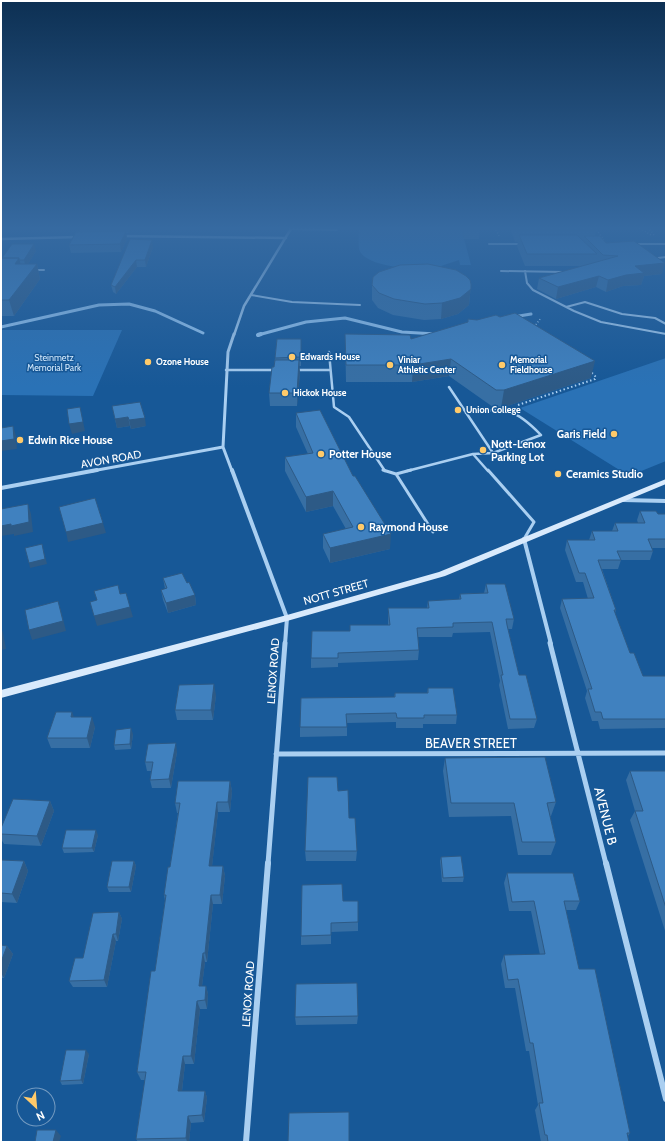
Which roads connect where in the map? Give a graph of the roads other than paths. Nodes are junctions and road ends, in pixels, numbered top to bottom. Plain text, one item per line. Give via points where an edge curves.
1 (260, 280) edge
2 (527, 280) edge
3 (251, 295) junction
4 (360, 305) dead end
5 (566, 307) junction
6 (666, 324) edge
7 (666, 334) edge
8 (329, 352) dead end
9 (226, 370) junction
10 (278, 370) edge
11 (293, 370) edge
12 (330, 370) junction
13 (449, 386) dead end
14 (466, 413) junction
15 (223, 447) junction
16 (493, 453) junction
17 (473, 454) junction
18 (396, 474) junction
19 (666, 481) edge
20 (1, 488) edge
21 (623, 500) junction
22 (666, 501) edge
23 (433, 532) dead end
24 (524, 540) junction
25 (287, 618) junction
26 (1, 694) edge
27 (578, 753) junction
28 (666, 753) edge
29 (276, 754) junction
30 (666, 1098) edge
31 (246, 1142) edge

1 - 3 street, LENOX ROAD
2 - 5 lane via 533,290
3 - 4 lane via 292,302
3 - 9 street, LENOX ROAD via 244,306 228,352
5 - 6 lane via 585,302 622,314 655,318
5 - 7 lane via 601,322
8 - 12 lane
9 - 10 lane
9 - 15 street, LENOX ROAD
11 - 12 lane
12 - 18 lane via 334,407 348,417 384,471
13 - 14 lane
14 - 16 lane
14 - 16 lane via 486,410 508,411 522,416 540,435
15 - 20 street, AVON ROAD
15 - 25 street, LENOX ROAD
16 - 17 lane
17 - 18 lane
17 - 24 lane via 534,522
18 - 23 lane
19 - 21 main road, NOTT STREET
21 - 22 street
21 - 24 main road, NOTT STREET
24 - 25 main road, NOTT STREET via 442,574
24 - 27 street, AVENUE B
25 - 26 main road, NOTT STREET
25 - 29 street, LENOX ROAD
27 - 28 street, BEAVER STREET
27 - 29 street, BEAVER STREET
27 - 30 street, AVENUE B
29 - 31 street, LENOX ROAD

